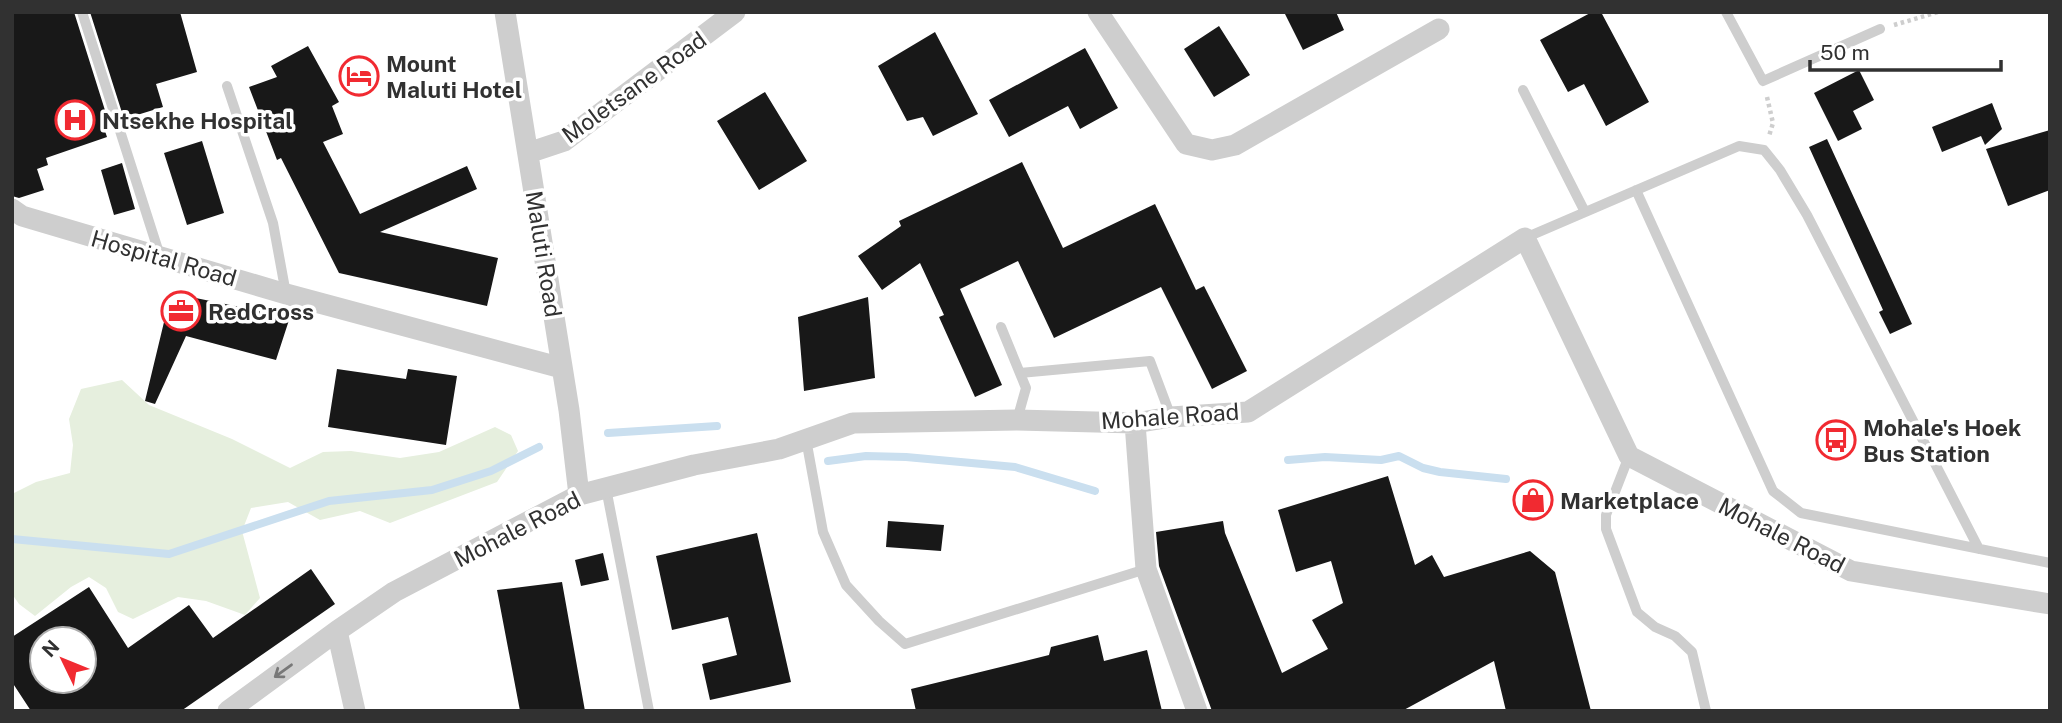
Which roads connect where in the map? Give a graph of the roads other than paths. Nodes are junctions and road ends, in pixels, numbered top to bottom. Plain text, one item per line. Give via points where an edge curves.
1 (82, 12) edge
2 (505, 12) edge
3 (735, 12) edge
4 (1098, 12) edge
5 (1726, 12) edge
6 (1439, 29) dead end
7 (1880, 29) road end
8 (227, 86) dead end
9 (1523, 90) dead end
10 (528, 153) junction
11 (1636, 190) junction
12 (12, 209) edge
13 (1585, 212) junction
14 (1525, 238) junction
15 (160, 258) junction
16 (286, 294) junction
17 (1001, 327) dead end
18 (562, 368) junction
19 (1020, 373) junction
20 (1171, 417) junction
21 (1017, 420) junction
22 (1135, 423) junction
23 (806, 439) junction
24 (1629, 456) junction
25 (606, 488) junction
26 (579, 495) junction
27 (1979, 549) junction
28 (2050, 563) edge
29 (1146, 569) junction
30 (2050, 604) edge
31 (337, 631) junction
32 (229, 711) edge
33 (355, 711) edge
34 (649, 711) edge
35 (1197, 711) edge
36 (1706, 711) edge

1 - 15 lane
2 - 10 street, Maluti Road
3 - 10 street, Moletsane Road via 565,141
4 - 6 street via 1185,144 1212,150 1235,145
5 - 7 lane via 1763,81
8 - 16 lane via 273,223
9 - 13 lane
10 - 18 street, Maluti Road
11 - 13 lane
11 - 27 lane via 1773,491 1801,513
11 - 27 lane via 1740,146 1764,150 1807,215
12 - 15 street, Hospital Road via 22,216
13 - 14 lane
14 - 20 street, Mohale Road via 1248,412
14 - 24 street
15 - 16 street, Hospital Road
16 - 18 street, Hospital Road
17 - 19 lane
18 - 26 street, Maluti Road
19 - 20 lane via 1150,361
19 - 21 lane via 1027,388
20 - 22 street, Mohale Road
21 - 22 street, Mohale Road
21 - 23 street, Mohale Road via 853,423
22 - 29 street
23 - 25 street, Mohale Road
23 - 29 lane via 823,531 846,585 905,643
24 - 30 street, Mohale Road via 1851,571
24 - 36 lane via 1606,515 1606,528 1637,612 1692,652
25 - 26 street, Mohale Road
25 - 34 lane
26 - 31 street, Mohale Road via 394,592
27 - 28 lane
29 - 35 street
31 -> 32 street, Mohale Road
31 - 33 street

